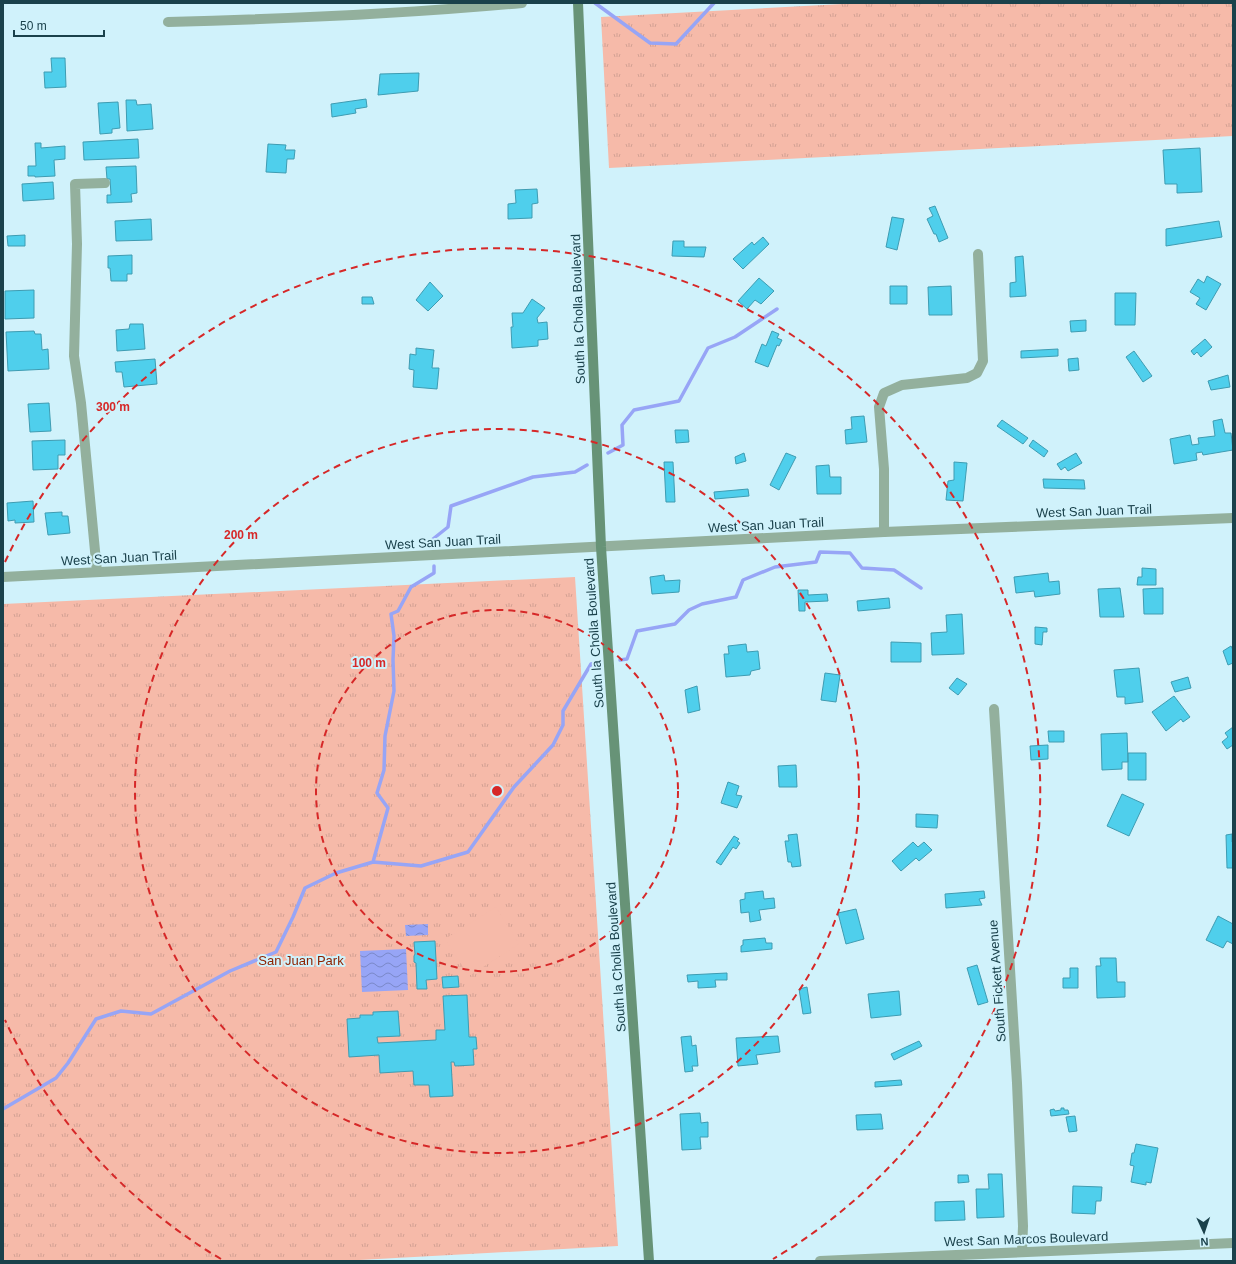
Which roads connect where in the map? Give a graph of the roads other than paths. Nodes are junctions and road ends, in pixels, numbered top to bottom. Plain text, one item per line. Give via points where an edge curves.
1 (522, 3) edge
2 (578, 3) edge
3 (168, 22) dead end
4 (105, 183) dead end
5 (978, 254) dead end
6 (1233, 518) edge
7 (884, 532) junction
8 (601, 547) junction
9 (96, 572) junction
10 (3, 577) edge
11 (994, 709) dead end
12 (1233, 1243) edge
13 (1022, 1252) junction
14 (649, 1261) edge
15 (820, 1261) edge

1 - 3 street via 308,18
2 - 8 main road, South la Cholla Boulevard
4 - 9 street via 75,184 77,244 74,356 81,403
5 - 7 street via 983,361 976,373 967,378 902,385 884,393 879,407 884,469
6 - 7 street, West San Juan Trail
7 - 8 street, West San Juan Trail
8 - 9 street, West San Juan Trail
8 - 14 main road, South la Cholla Boulevard
9 - 10 street, West San Juan Trail
11 - 13 street, South Fickett Avenue via 1017,1084
12 - 13 street, West San Marcos Boulevard
13 - 15 street, West San Marcos Boulevard

